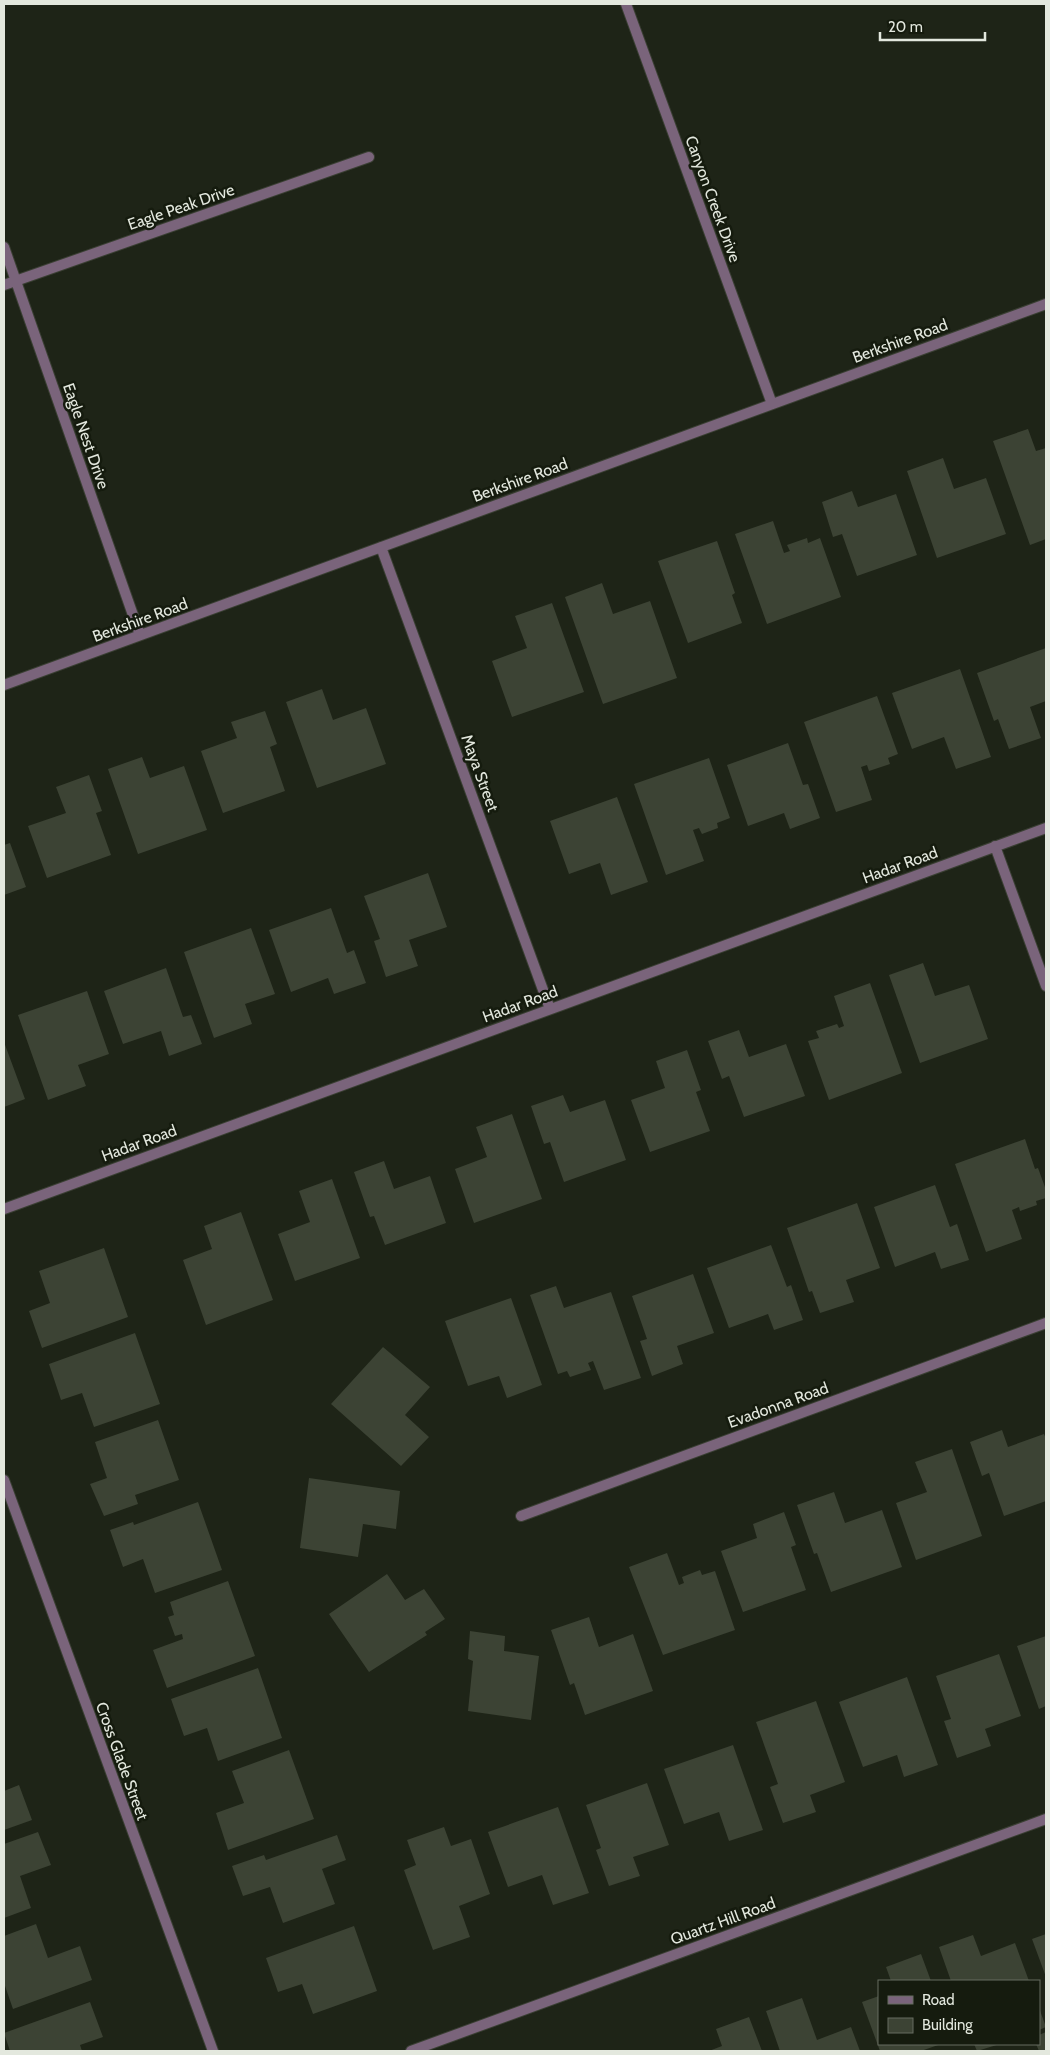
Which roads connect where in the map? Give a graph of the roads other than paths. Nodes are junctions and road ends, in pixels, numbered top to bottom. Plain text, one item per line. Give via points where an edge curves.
1 (626, 4) edge
2 (369, 157) dead end
3 (4, 247) edge
4 (16, 280) junction
5 (4, 285) edge
6 (1046, 304) edge
7 (772, 404) junction
8 (381, 547) junction
9 (140, 636) junction
10 (4, 685) edge
11 (1046, 828) edge
12 (995, 846) junction
13 (1046, 986) edge
14 (550, 1009) junction
15 (4, 1209) edge
16 (1046, 1323) edge
17 (4, 1480) edge
18 (521, 1516) dead end
19 (1046, 1819) edge
20 (213, 2051) edge
21 (411, 2051) edge

1 - 7 street, Canyon Creek Drive
2 - 4 street, Eagle Peak Drive
3 - 4 street, Eagle Nest Drive
4 - 5 street, Eagle Peak Drive
4 - 9 street, Eagle Nest Drive
6 - 7 street, Berkshire Road
7 - 8 street, Berkshire Road
8 - 9 street, Berkshire Road
8 - 14 street, Maya Street
9 - 10 street, Berkshire Road
11 - 12 street, Hadar Road
12 - 13 street
12 - 14 street, Hadar Road
14 - 15 street, Hadar Road
16 - 18 street, Evadonna Road
17 - 20 street, Cross Glade Street
19 - 21 street, Quartz Hill Road

